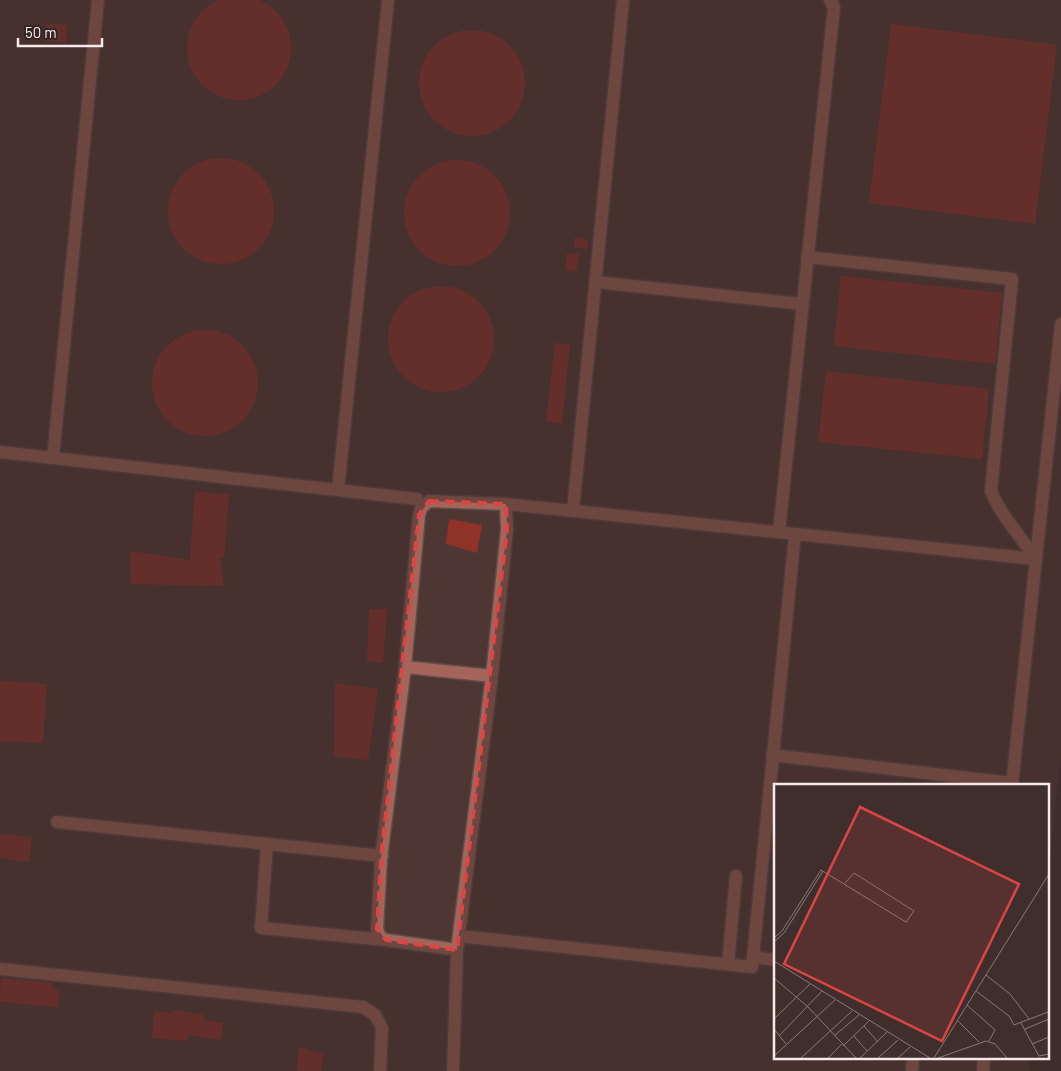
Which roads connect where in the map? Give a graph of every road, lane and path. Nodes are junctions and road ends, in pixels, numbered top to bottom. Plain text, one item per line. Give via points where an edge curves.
1 (98, 0) edge
2 (388, 0) edge
3 (623, 0) edge
4 (830, 0) edge
5 (807, 257) junction
6 (596, 282) junction
7 (802, 304) junction
8 (1061, 324) edge
9 (0, 452) edge
10 (53, 458) junction
11 (338, 490) junction
12 (416, 499) dead end
13 (506, 504) junction
14 (573, 511) junction
15 (779, 532) junction
16 (795, 534) junction
17 (1036, 559) junction
18 (405, 667) junction
19 (492, 676) junction
20 (772, 755) junction
21 (1012, 784) edge
22 (57, 822) dead end
23 (268, 844) junction
24 (382, 856) junction
25 (736, 876) dead end
26 (459, 936) junction
27 (386, 940) junction
28 (457, 950) junction
29 (753, 957) junction
30 (774, 960) edge
31 (728, 964) junction
32 (0, 969) edge
33 (913, 1058) edge
34 (984, 1058) edge
35 (380, 1071) edge
36 (453, 1071) edge
37 (912, 1071) edge
38 (983, 1071) edge

1 - 10 street
2 - 11 street
3 - 6 street
4 - 5 street via 834,8
5 - 7 street
5 - 17 street via 1012,279 991,491 995,502
6 - 7 street
6 - 14 street
7 - 15 street
8 - 17 street
9 - 10 street
10 - 11 street
11 - 12 street
13 - 14 street
13 - 18 street via 428,501 421,508
13 - 19 street via 507,530
14 - 15 street
15 - 16 street
16 - 17 street
16 - 20 street
17 - 21 street
18 - 19 street
18 - 24 street
19 - 26 street
20 - 21 street
20 - 29 street
22 - 23 street
23 - 24 street
23 - 27 street via 261,928
24 - 27 street via 377,929 380,937
25 - 31 street
26 - 28 street
26 - 31 street
27 - 28 street
28 - 36 street
29 - 30 street
29 - 31 street via 752,967
32 - 35 street via 363,1008 375,1015 382,1028
33 - 37 street
34 - 38 street

